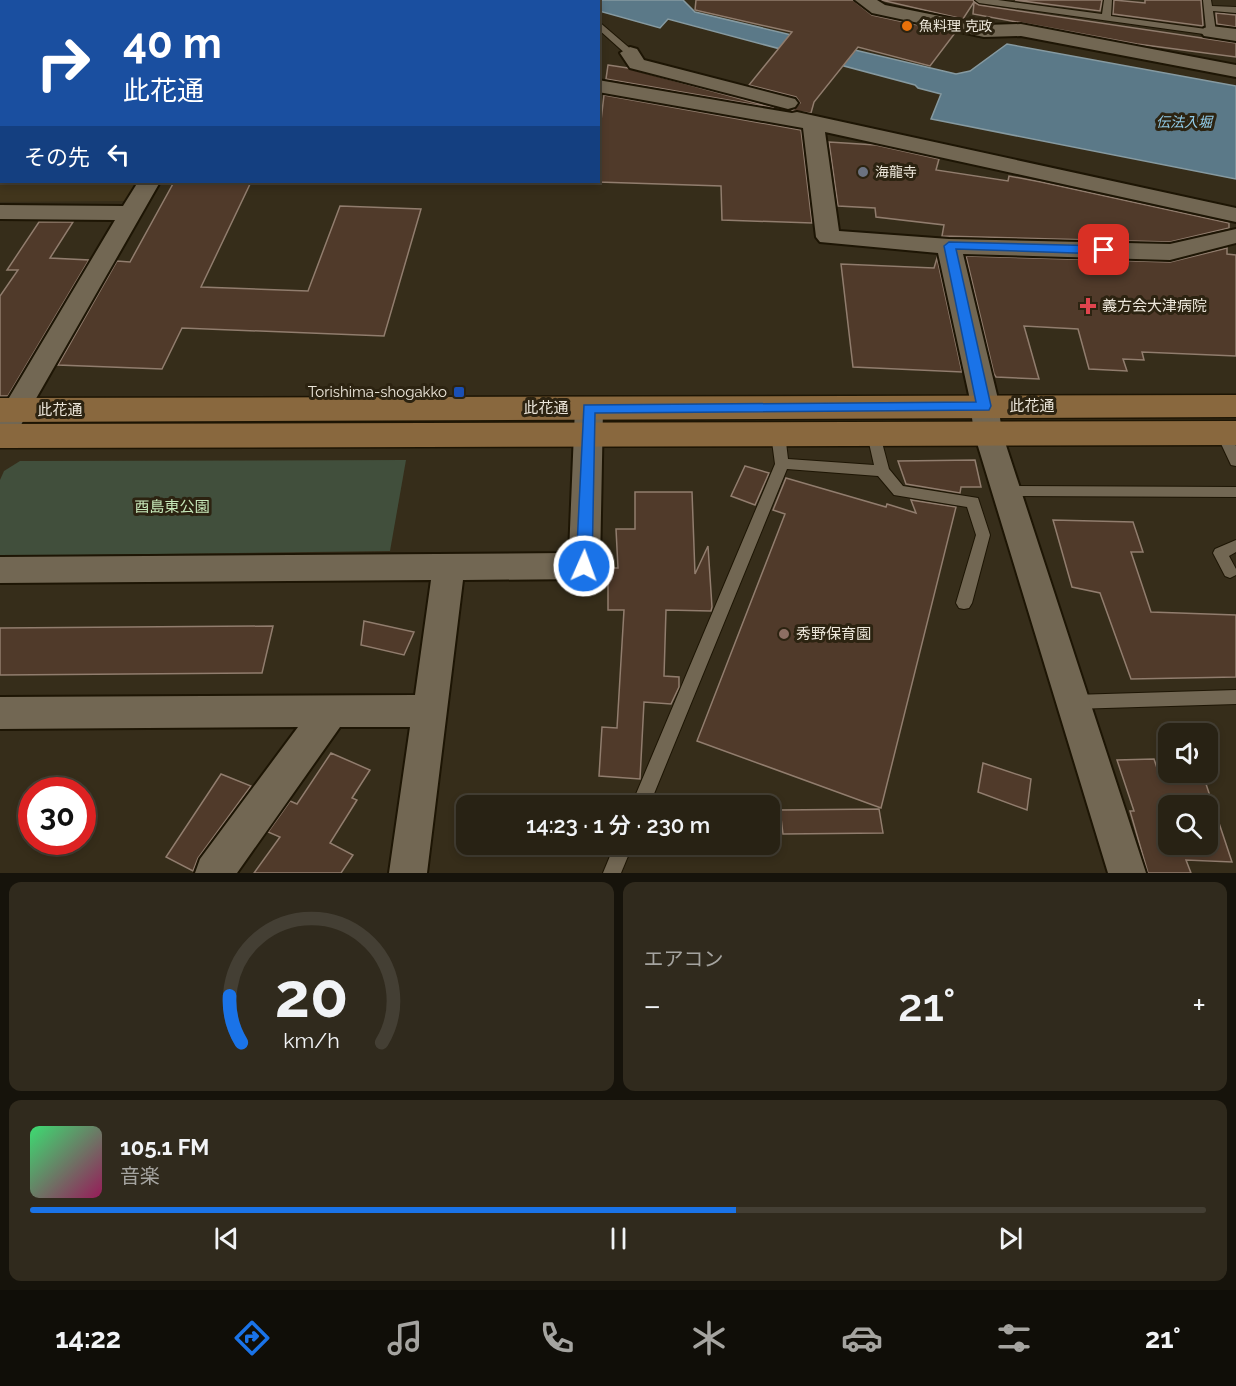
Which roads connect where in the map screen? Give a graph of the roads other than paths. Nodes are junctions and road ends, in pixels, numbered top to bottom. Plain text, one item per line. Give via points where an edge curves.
1 (864, 0) edge
2 (979, 0) edge
3 (1108, 0) edge
4 (1042, 4) edge
5 (1207, 4) edge
6 (1236, 10) edge
7 (1106, 18) junction
8 (600, 26) edge
9 (1211, 32) junction
10 (1236, 35) edge
11 (630, 53) joint
12 (1236, 71) edge
13 (600, 86) edge
14 (769, 110) dead end
15 (813, 123) junction
16 (148, 183) edge
17 (1236, 199) edge
18 (0, 212) edge
19 (131, 213) junction
20 (1236, 214) edge
21 (1236, 236) edge
22 (949, 246) junction
23 (986, 420) junction
24 (588, 421) junction
25 (3, 426) edge
26 (1233, 433) edge
27 (874, 434) junction
28 (780, 449) junction
29 (882, 471) junction
30 (1006, 491) junction
31 (1236, 492) edge
32 (1236, 546) edge
33 (449, 567) junction
34 (0, 570) edge
35 (1230, 572) dead end
36 (964, 603) dead end
37 (1236, 697) edge
38 (1073, 702) junction
39 (331, 711) junction
40 (430, 711) junction
41 (0, 713) edge
42 (644, 795) edge
43 (619, 855) edge
44 (214, 873) edge
45 (408, 873) edge
46 (612, 873) edge
47 (1127, 873) edge

1 - 12 street via 879,9 984,31 1021,30
2 - 4 lane
3 - 7 lane
4 - 7 lane
5 - 6 lane
5 - 9 lane
7 - 9 lane
8 - 11 lane
9 - 10 street
11 - 17 street via 638,64 829,114
13 - 15 street
14 - 15 street
15 - 20 street
15 - 22 street via 828,237
16 - 19 street
18 - 19 street
19 - 25 street
21 - 22 street via 1170,252
22 - 23 street
23 - 24 street, 此花通
23 - 26 street, 此花通
23 - 27 street, 此花通
23 - 30 street
24 - 25 street, 此花通
24 - 28 street, 此花通
24 - 33 street via 584,566
27 - 28 street, 此花通
27 - 29 lane
28 - 29 lane
28 - 42 lane
29 - 36 lane via 899,491 973,502 983,536
30 - 31 lane
30 - 38 street
32 - 35 lane via 1220,554
33 - 34 street
33 - 40 street
37 - 38 lane
38 - 47 street
39 - 40 street
39 - 41 street
39 - 44 street
40 - 45 street
43 - 46 lane

